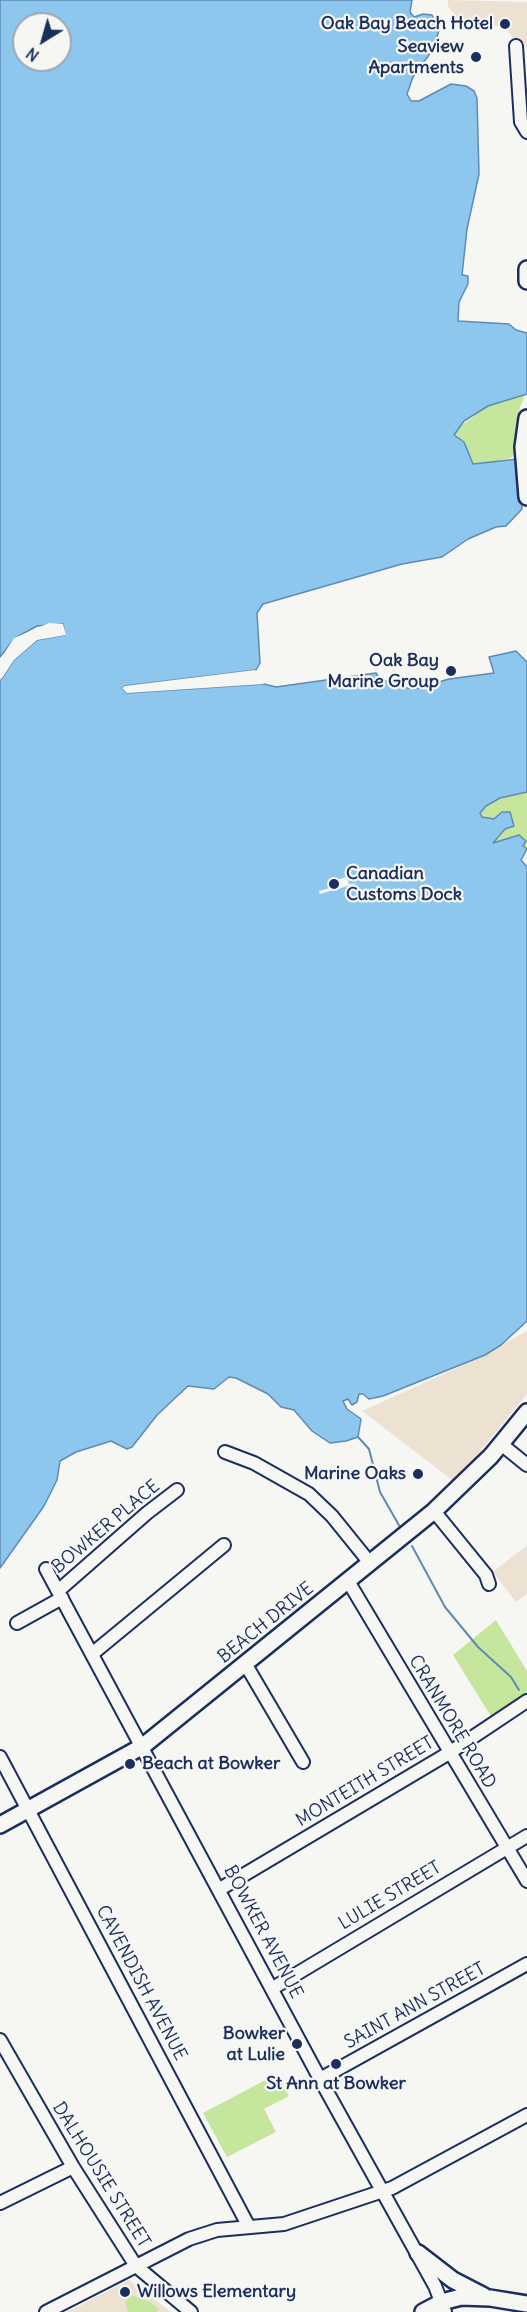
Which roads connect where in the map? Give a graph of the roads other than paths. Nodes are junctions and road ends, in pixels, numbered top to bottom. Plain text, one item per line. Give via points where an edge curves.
1 (516, 46) dead end
2 (527, 132) edge
3 (527, 269) edge
4 (527, 281) edge
5 (527, 418) edge
6 (527, 497) edge
7 (527, 1412) edge
8 (501, 1444) junction
9 (225, 1452) dead end
10 (527, 1465) edge
11 (177, 1490) dead end
12 (434, 1511) junction
13 (224, 1545) dead end
14 (370, 1563) junction
15 (46, 1569) dead end
16 (348, 1581) junction
17 (489, 1584) dead end
18 (60, 1595) junction
19 (16, 1623) dead end
20 (92, 1654) junction
21 (246, 1665) junction
22 (527, 1701) edge
23 (143, 1746) junction
24 (449, 1753) junction
25 (0, 1757) edge
26 (303, 1762) dead end
27 (28, 1810) junction
28 (0, 1825) edge
29 (527, 1836) edge
30 (507, 1846) junction
31 (527, 1881) edge
32 (220, 1889) junction
33 (527, 1964) edge
34 (273, 1988) junction
35 (0, 2040) edge
36 (320, 2079) junction
37 (527, 2115) edge
38 (73, 2167) junction
39 (383, 2191) junction
40 (0, 2203) edge
41 (249, 2227) junction
42 (418, 2253) junction
43 (135, 2266) junction
44 (490, 2298) junction
45 (527, 2304) edge
46 (446, 2309) edge
47 (46, 2312) edge
48 (191, 2312) edge
49 (423, 2312) edge

1 - 2 street via 521,122
3 - 4 main road
5 - 6 main road via 523,447
7 - 8 main road, BEACH DRIVE
8 - 10 street
8 - 12 main road, BEACH DRIVE
9 - 14 street via 254,1463 309,1494
11 - 18 street, BOWKER PLACE
12 - 14 main road, BEACH DRIVE
12 - 17 street via 486,1575
13 - 20 street
14 - 16 main road, BEACH DRIVE
15 - 18 street, BOWKER AVENUE
16 - 21 main road, BEACH DRIVE
16 - 24 street, CRANMORE ROAD
18 - 19 street, BOWKER PLACE
18 - 20 street, BOWKER AVENUE
20 - 23 street, BOWKER AVENUE
21 - 23 main road, BEACH DRIVE
21 - 26 street
22 - 24 street, MONTEITH STREET
23 - 27 main road, BEACH DRIVE
23 - 32 street, BOWKER AVENUE
24 - 30 street, CRANMORE ROAD
24 - 32 street, MONTEITH STREET
25 - 27 street, CAVENDISH AVENUE
27 - 28 main road, BEACH DRIVE
27 - 41 street, CAVENDISH AVENUE
29 - 30 street, LULIE STREET
30 - 31 street, CRANMORE ROAD
30 - 34 street, LULIE STREET
32 - 34 street, BOWKER AVENUE
33 - 36 street, SAINT ANN STREET
34 - 36 street, BOWKER AVENUE
35 - 38 street, DALHOUSIE STREET
36 - 39 street, BOWKER AVENUE
37 - 39 street
38 - 40 street
38 - 43 street, DALHOUSIE STREET
39 - 41 street via 284,2224
39 - 42 street, BOWKER AVENUE
41 - 43 street via 217,2230 189,2239
42 - 44 main road via 453,2280
42 - 46 street, BOWKER AVENUE
43 - 47 street
43 - 48 street, DALHOUSIE STREET
44 - 45 main road
44 - 46 main road via 470,2297
46 - 49 main road

